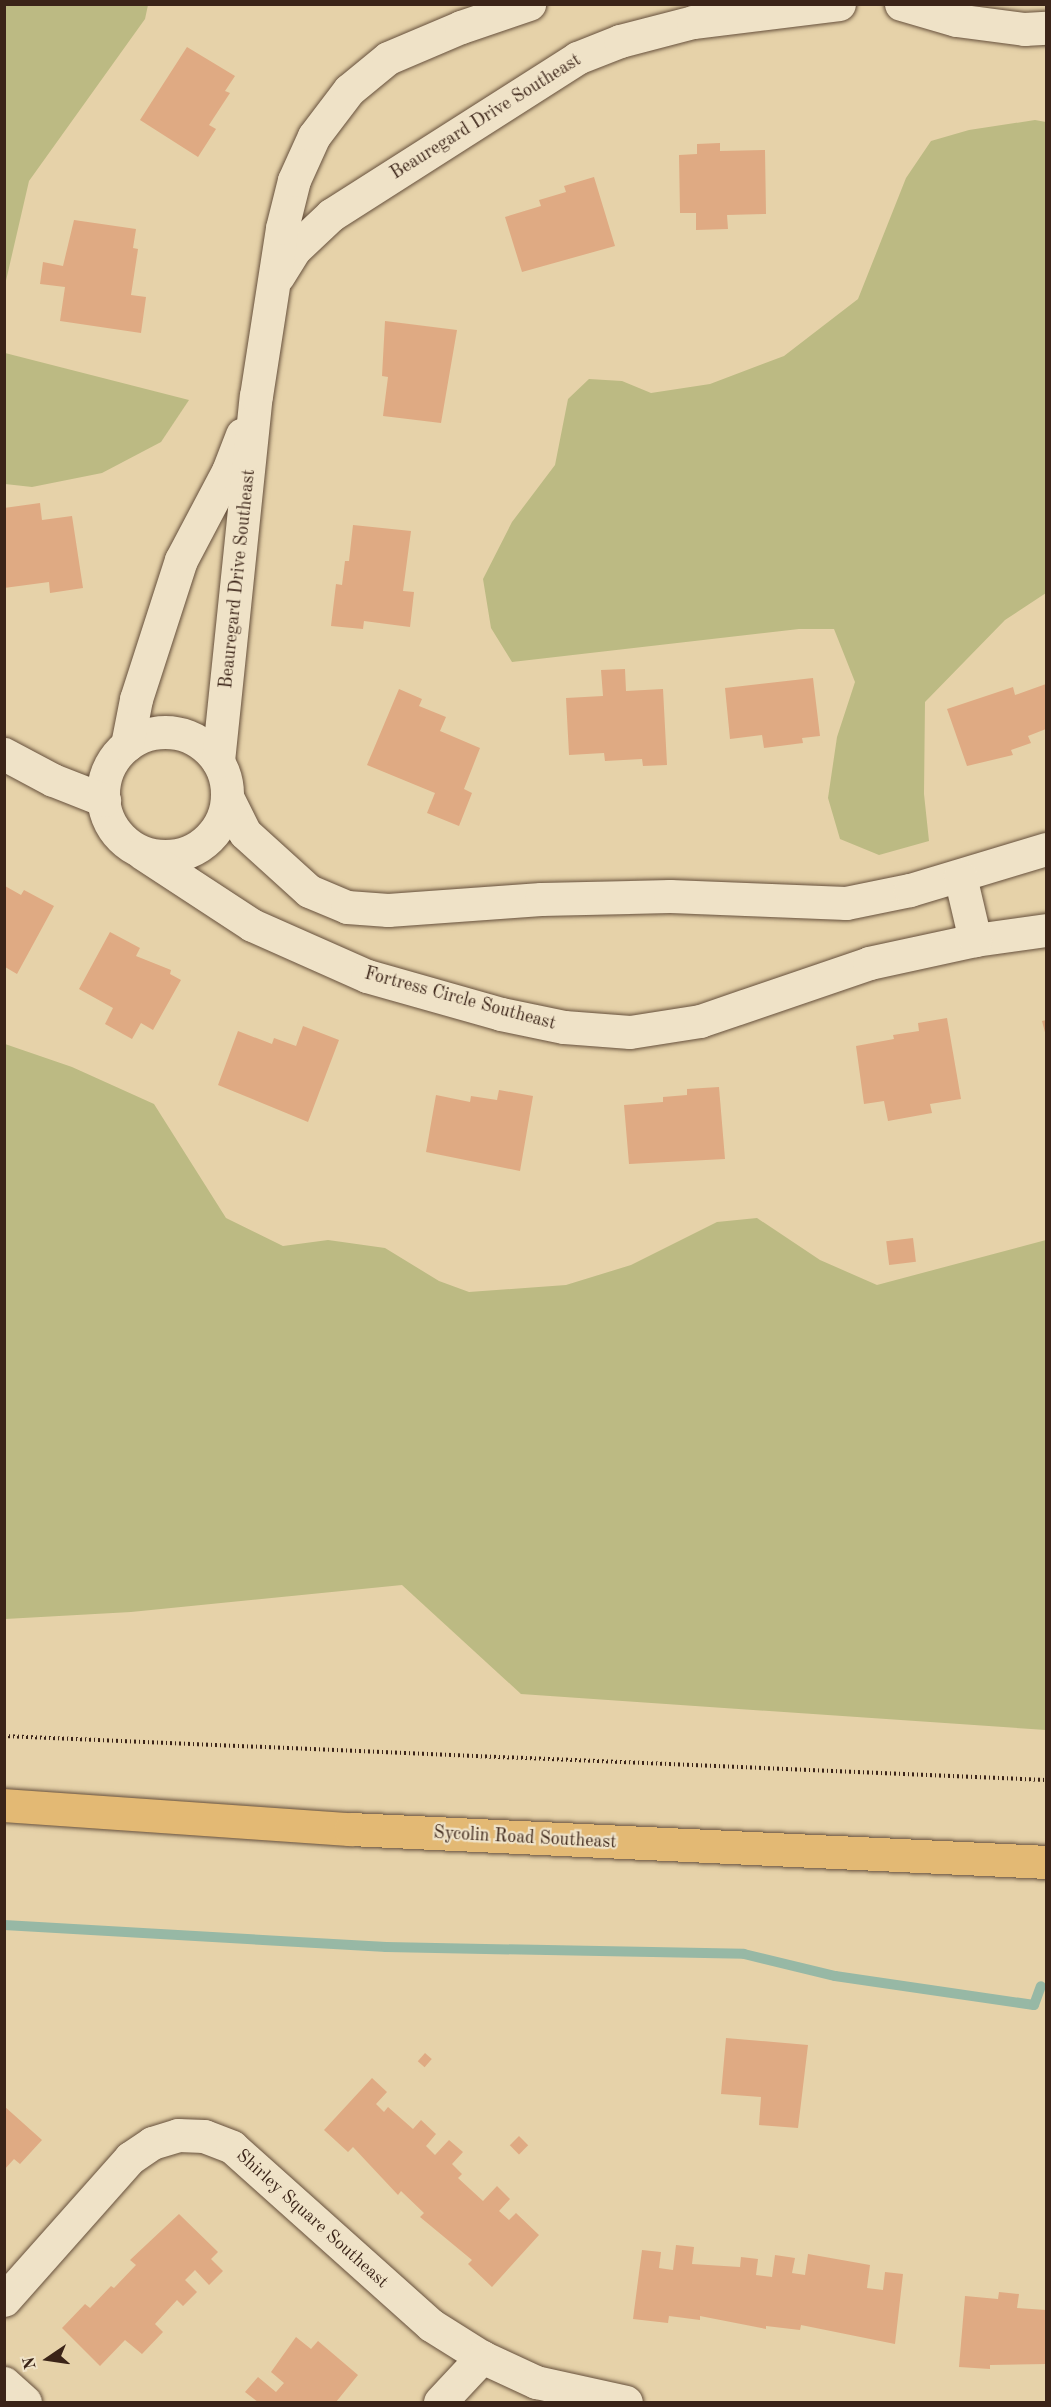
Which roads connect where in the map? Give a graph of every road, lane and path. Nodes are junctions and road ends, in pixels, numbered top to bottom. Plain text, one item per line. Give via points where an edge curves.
1 (529, 4) edge
2 (839, 4) edge
3 (901, 4) edge
4 (1047, 28) edge
5 (276, 280) junction
6 (256, 396) junction
7 (127, 745) junction
8 (4, 754) edge
9 (218, 761) junction
10 (227, 797) junction
11 (104, 800) junction
12 (1047, 849) edge
13 (142, 853) junction
14 (960, 876) junction
15 (1047, 930) edge
16 (975, 940) junction
17 (4, 1736) edge
18 (1047, 1780) edge
19 (4, 1805) edge
20 (1047, 1862) edge
21 (4, 2300) edge
22 (482, 2357) junction
23 (4, 2383) edge
24 (26, 2403) edge
25 (440, 2403) edge
26 (626, 2403) edge

1 - 5 street, Beauregard Drive Southeast via 388,58 349,90 314,136 294,180
2 - 5 street, Beauregard Drive Southeast via 693,22 620,41 577,58 331,215 295,249
3 - 4 street via 956,20 1024,29
5 - 6 street, Beauregard Drive Southeast
6 - 7 street, Beauregard Drive Southeast via 228,471 181,560 136,699
6 - 9 street, Beauregard Drive Southeast
7 - 9 street via 160,732 186,735 204,745
7 - 11 street via 112,762 103,788
8 - 11 street via 53,780
9 - 10 street
10 - 13 street via 219,826 206,842 186,853 165,857
10 - 14 street via 245,833 273,860 309,891 347,907 410,909 541,899 670,896 846,903
11 - 13 street via 111,826 125,843
12 - 14 street
13 - 16 street, Fortress Circle Southeast via 252,925 367,976 501,1014 564,1027 630,1032 700,1021 869,963
14 - 16 street
15 - 16 street, Fortress Circle Southeast
17 - 18 path
19 - 20 main road, Sycolin Road Southeast via 350,1829
21 - 22 street, Shirley Square Southeast via 130,2158 152,2143 178,2135 204,2136 232,2147 431,2325
22 - 25 street
22 - 26 street, Shirley Square Southeast via 536,2382
23 - 24 street

